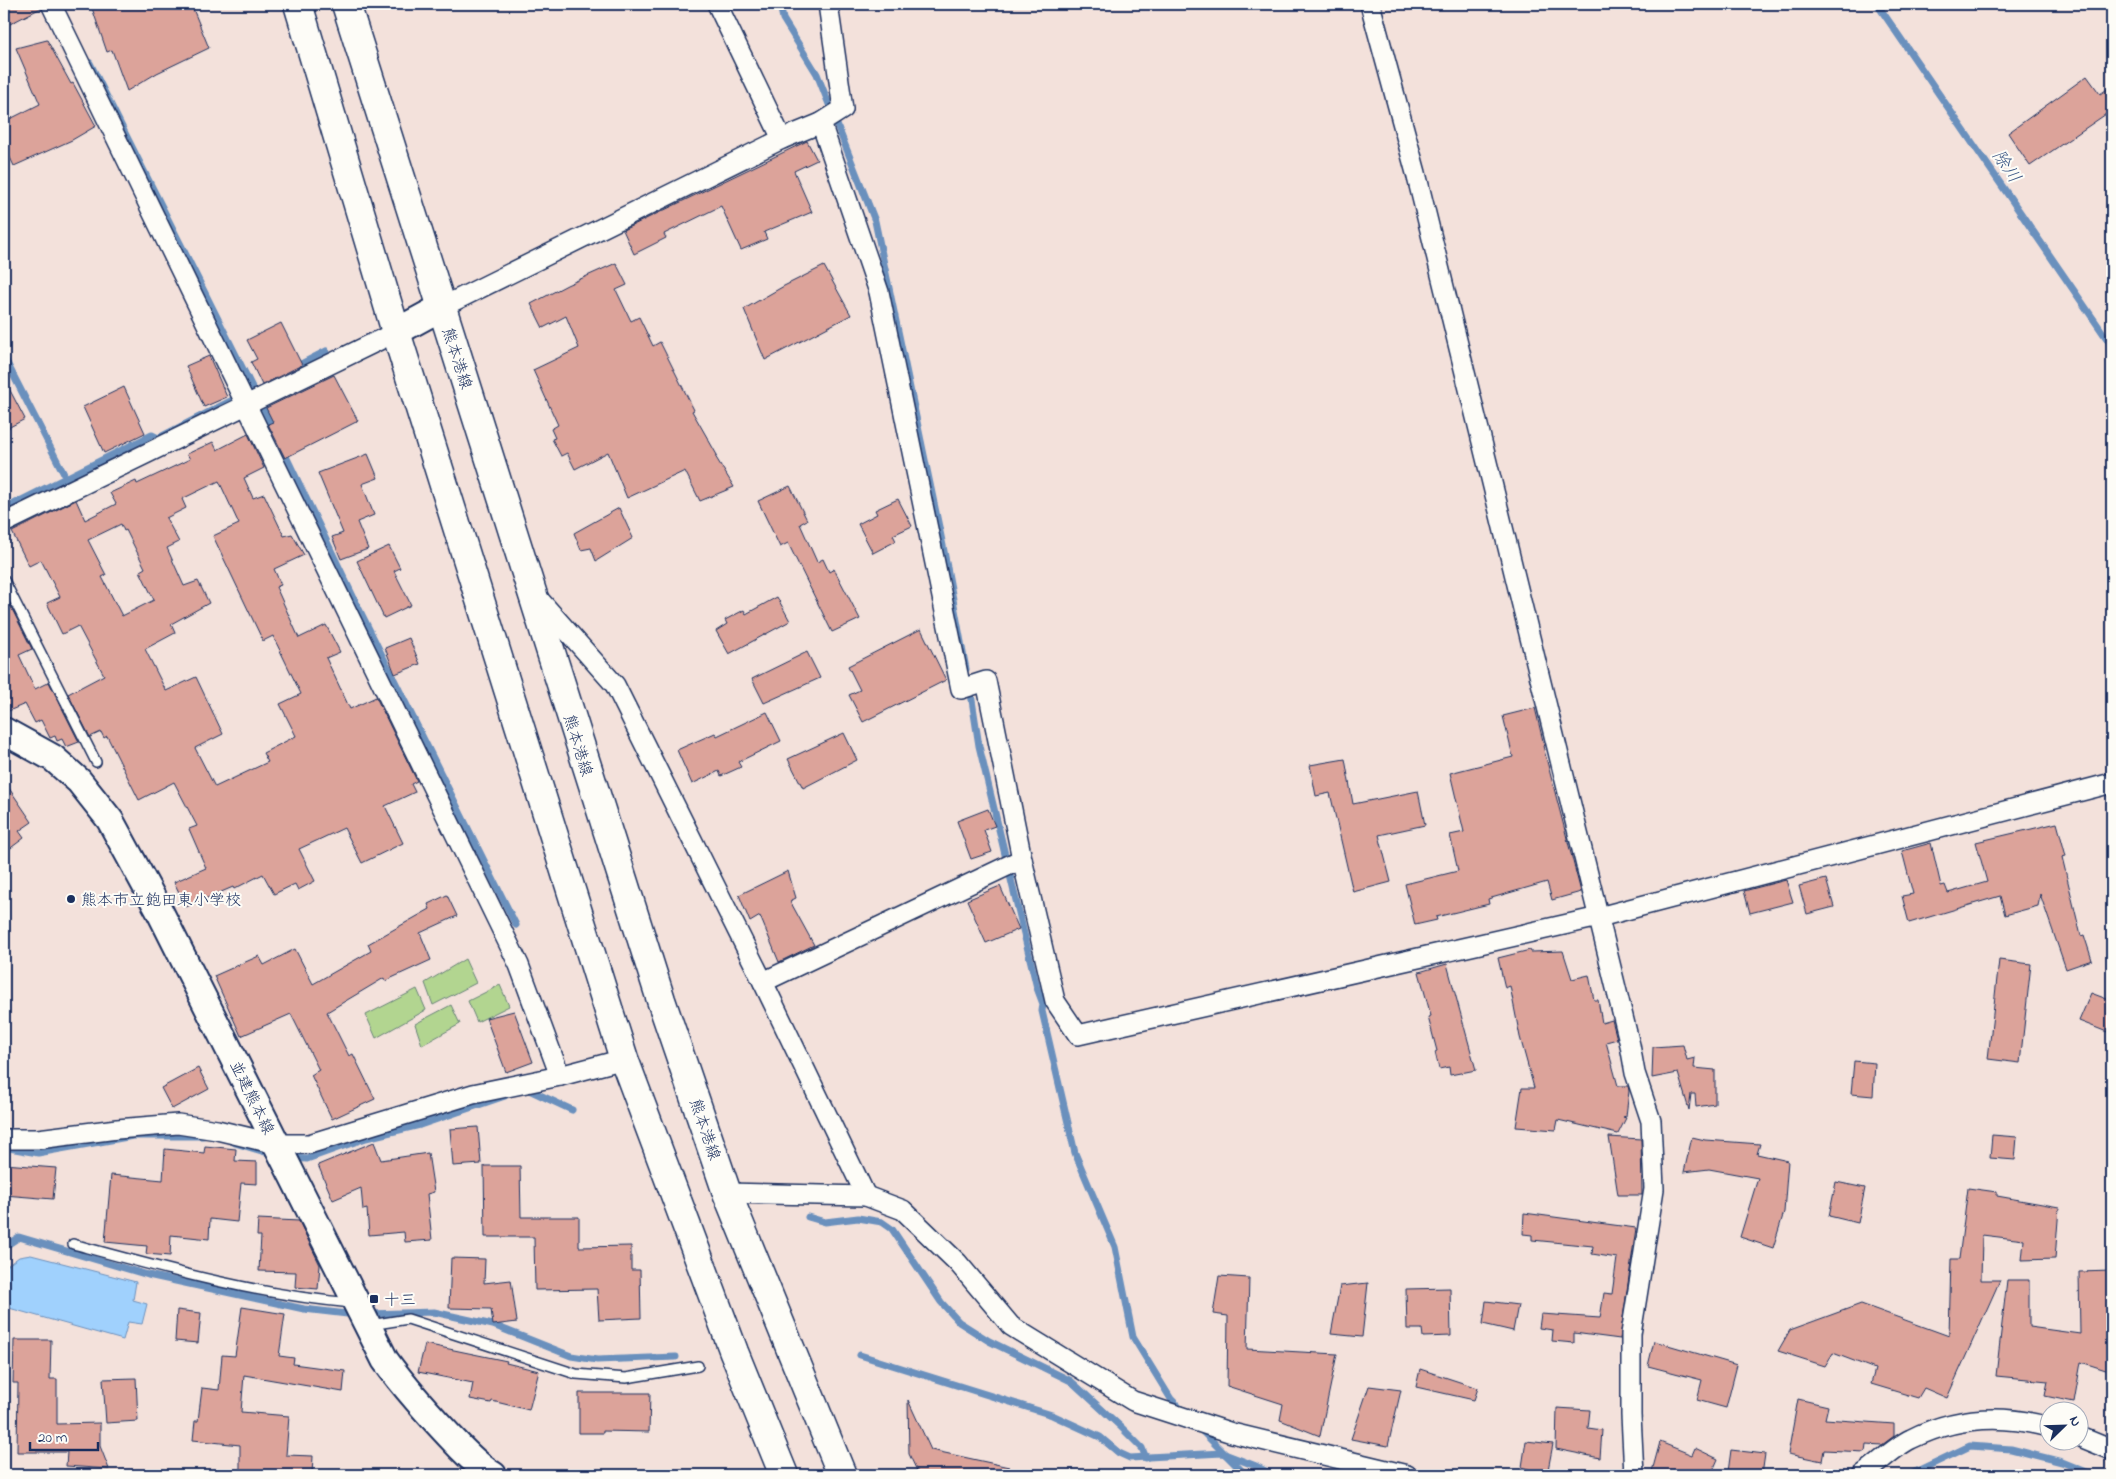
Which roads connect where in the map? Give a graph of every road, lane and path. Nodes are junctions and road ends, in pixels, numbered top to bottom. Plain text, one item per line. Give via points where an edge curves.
1 (51, 4) edge
2 (298, 4) edge
3 (346, 4) edge
4 (717, 4) edge
5 (828, 4) edge
6 (1370, 4) edge
7 (821, 123) junction
8 (782, 138) junction
9 (442, 307) junction
10 (396, 332) junction
11 (247, 405) junction
12 (4, 524) edge
13 (4, 580) edge
14 (532, 591) junction
15 (4, 731) edge
16 (96, 762) dead end
17 (2112, 783) edge
18 (1022, 859) junction
19 (1599, 917) junction
20 (764, 982) junction
21 (624, 1059) junction
22 (560, 1076) junction
23 (4, 1139) edge
24 (276, 1144) junction
25 (727, 1192) junction
26 (866, 1196) junction
27 (73, 1244) dead end
28 (362, 1315) junction
29 (698, 1366) dead end
30 (2038, 1424) edge
31 (2088, 1440) edge
32 (2112, 1450) edge
33 (493, 1475) edge
34 (784, 1475) edge
35 (842, 1475) edge
36 (1407, 1475) edge
37 (1634, 1475) edge
38 (1862, 1475) edge

1 - 11 street
2 - 10 main road
3 - 9 main road, 熊本港線
4 - 8 street
5 - 7 street via 843,109
6 - 19 street via 1416,173
7 - 8 street
7 - 18 street via 879,292 962,689 986,681
8 - 9 street
9 - 10 main road
9 - 14 main road, 熊本港線
10 - 11 street
10 - 21 main road
11 - 12 street
11 - 22 street via 519,965
13 - 16 lane
14 - 20 street via 616,685
14 - 25 main road, 熊本港線 via 661,1000
15 - 24 main road, 並建熊本線 via 53,758 79,781 110,820 160,912
17 - 19 street
18 - 19 street via 1055,1001 1078,1035
18 - 20 street
19 - 37 street via 1635,1073 1651,1121 1654,1189 1631,1334
20 - 26 street
21 - 22 street
21 - 34 main road via 734,1352
22 - 24 street via 473,1094 309,1144
23 - 24 street via 38,1139 178,1124
24 - 28 main road, 並建熊本線
25 - 26 street
25 - 35 main road, 熊本港線
26 - 36 street via 903,1210 958,1264 1011,1326 1133,1401 1232,1433
27 - 28 lane via 198,1278 310,1300
28 - 29 lane via 408,1319 576,1374 626,1378
28 - 33 main road, 並建熊本線 via 385,1360 403,1384 445,1431
30 - 38 street via 1982,1418 1954,1423 1910,1439
31 - 32 street

